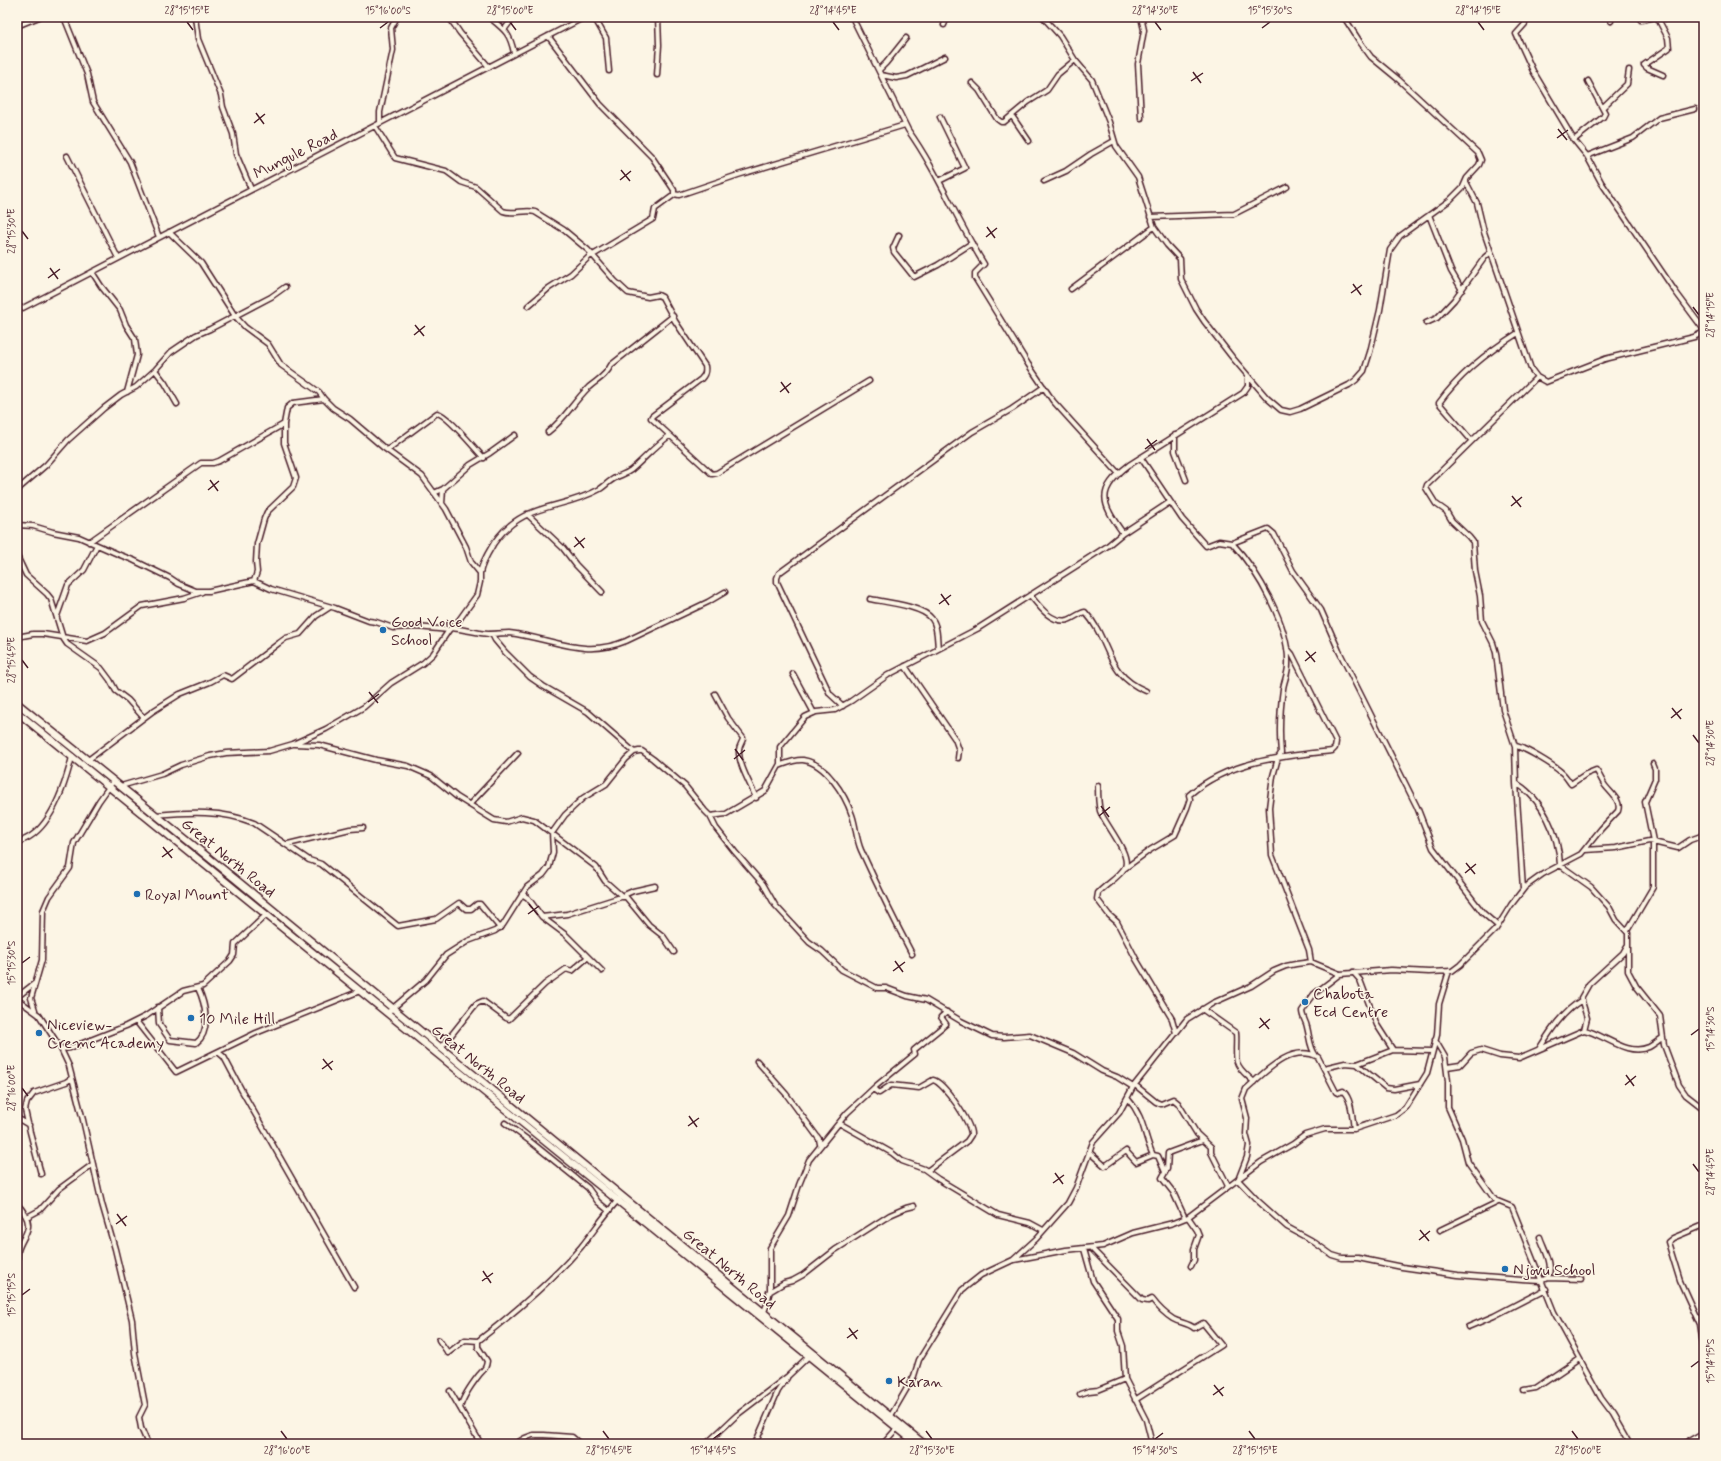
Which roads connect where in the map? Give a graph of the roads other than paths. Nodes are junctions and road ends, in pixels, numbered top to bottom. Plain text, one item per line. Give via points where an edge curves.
1 (39, 17) edge
2 (64, 17) edge
3 (195, 17) edge
4 (397, 17) edge
5 (450, 17) edge
6 (489, 17) edge
7 (511, 17) edge
8 (584, 17) edge
9 (594, 17) edge
10 (658, 17) edge
11 (852, 17) edge
12 (948, 17) edge
13 (1043, 17) edge
14 (1141, 17) edge
15 (1344, 17) edge
16 (1524, 17) edge
17 (1639, 17) edge
18 (1657, 17) edge
19 (944, 25) dead end
20 (17, 26) edge
21 (504, 30) junction
22 (548, 36) junction
23 (906, 38) dead end
24 (514, 53) junction
25 (945, 58) dead end
26 (1075, 60) junction
27 (489, 67) junction
28 (1629, 70) dead end
29 (609, 71) dead end
30 (880, 73) junction
31 (657, 75) dead end
32 (1663, 75) dead end
33 (1588, 81) dead end
34 (972, 83) dead end
35 (1603, 107) junction
36 (1695, 109) dead end
37 (1012, 116) junction
38 (940, 117) dead end
39 (1141, 118) dead end
40 (380, 123) junction
41 (905, 125) junction
42 (375, 126) junction
43 (1574, 140) junction
44 (1029, 141) dead end
45 (1114, 141) junction
46 (67, 156) dead end
47 (1587, 156) junction
48 (939, 181) junction
49 (1044, 181) dead end
50 (1466, 182) junction
51 (1287, 187) dead end
52 (251, 189) junction
53 (674, 194) junction
54 (1429, 215) junction
55 (1150, 217) junction
56 (1154, 227) junction
57 (169, 232) junction
58 (899, 235) dead end
59 (159, 237) junction
60 (972, 243) junction
61 (1491, 252) junction
62 (592, 254) junction
63 (118, 258) junction
64 (92, 272) junction
65 (285, 287) dead end
66 (1071, 289) dead end
67 (1462, 290) junction
68 (528, 306) dead end
69 (17, 311) edge
70 (235, 316) junction
71 (673, 316) junction
72 (1426, 323) dead end
73 (1704, 331) edge
74 (1518, 333) junction
75 (155, 370) junction
76 (1248, 375) junction
77 (1537, 377) junction
78 (870, 381) dead end
79 (1044, 387) junction
80 (127, 392) junction
81 (324, 399) junction
82 (177, 404) dead end
83 (284, 424) junction
84 (548, 432) dead end
85 (515, 434) dead end
86 (1175, 435) junction
87 (669, 436) junction
88 (1471, 440) junction
89 (387, 450) junction
90 (484, 458) junction
91 (1141, 458) junction
92 (1119, 474) junction
93 (1186, 480) dead end
94 (443, 489) junction
95 (17, 490) edge
96 (434, 493) junction
97 (1170, 502) junction
98 (442, 504) junction
99 (527, 514) junction
100 (17, 525) edge
101 (1122, 533) junction
102 (89, 542) junction
103 (1232, 543) junction
104 (97, 545) junction
105 (17, 556) edge
106 (480, 573) junction
107 (254, 581) junction
108 (202, 592) junction
109 (602, 592) dead end
110 (725, 592) dead end
111 (1030, 595) junction
112 (870, 599) dead end
113 (330, 607) junction
114 (57, 617) junction
115 (450, 629) junction
116 (492, 634) junction
117 (17, 637) edge
118 (63, 638) junction
119 (1286, 646) junction
120 (938, 649) junction
121 (905, 666) junction
122 (793, 674) dead end
123 (1146, 691) dead end
124 (715, 694) dead end
125 (17, 703) edge
126 (843, 706) junction
127 (17, 712) edge
128 (814, 713) junction
129 (143, 717) junction
130 (293, 744) junction
131 (1515, 746) junction
132 (634, 752) junction
133 (518, 753) dead end
134 (72, 757) junction
135 (958, 758) dead end
136 (1278, 758) junction
137 (88, 760) junction
138 (1653, 764) dead end
139 (779, 766) junction
140 (114, 780) junction
141 (1516, 783) junction
142 (121, 786) junction
143 (1098, 786) dead end
144 (109, 787) junction
145 (756, 798) junction
146 (470, 804) junction
147 (156, 815) junction
148 (710, 816) junction
149 (363, 828) dead end
150 (552, 833) junction
151 (1704, 835) edge
152 (1653, 841) junction
153 (17, 842) edge
154 (288, 844) junction
155 (1585, 850) junction
156 (1560, 865) junction
157 (1124, 869) junction
158 (655, 886) dead end
159 (1523, 889) junction
160 (522, 894) junction
161 (623, 896) junction
162 (266, 915) junction
163 (542, 917) junction
164 (1498, 926) junction
165 (500, 928) junction
166 (1627, 931) junction
167 (1628, 945) junction
168 (674, 952) dead end
169 (912, 954) dead end
170 (588, 957) junction
171 (1310, 962) junction
172 (602, 971) dead end
173 (1449, 971) junction
174 (1353, 972) junction
175 (1340, 974) junction
176 (35, 982) junction
177 (198, 988) junction
178 (360, 991) junction
179 (17, 998) edge
180 (1582, 1000) junction
181 (158, 1007) junction
182 (392, 1008) junction
183 (1202, 1009) junction
184 (36, 1012) junction
185 (947, 1012) junction
186 (387, 1013) junction
187 (136, 1021) junction
188 (1584, 1030) junction
189 (1176, 1033) junction
190 (1662, 1038) junction
191 (1435, 1040) junction
192 (441, 1048) junction
193 (61, 1049) junction
194 (1393, 1050) junction
195 (1538, 1050) junction
196 (1431, 1051) junction
197 (218, 1052) junction
198 (1316, 1056) junction
199 (757, 1062) dead end
200 (1357, 1064) junction
201 (1447, 1067) junction
202 (1324, 1068) junction
203 (72, 1078) junction
204 (1254, 1082) junction
205 (1421, 1084) junction
206 (1134, 1086) junction
207 (873, 1089) junction
208 (1128, 1099) junction
209 (1704, 1109) edge
210 (17, 1118) edge
211 (505, 1123) dead end
212 (839, 1123) junction
213 (29, 1126) junction
214 (1354, 1129) junction
215 (1203, 1140) junction
216 (820, 1144) junction
217 (1089, 1152) junction
218 (1153, 1155) junction
219 (93, 1164) junction
220 (927, 1171) junction
221 (1165, 1172) junction
222 (41, 1174) dead end
223 (1238, 1180) junction
224 (1228, 1186) junction
225 (620, 1198) junction
226 (1498, 1202) junction
227 (17, 1205) edge
228 (914, 1206) dead end
229 (609, 1211) junction
230 (27, 1217) junction
231 (1186, 1217) junction
232 (1704, 1224) edge
233 (1043, 1230) junction
234 (1440, 1230) dead end
235 (1540, 1237) dead end
236 (1084, 1248) junction
237 (1091, 1248) junction
238 (1013, 1260) junction
239 (17, 1264) edge
240 (1191, 1266) dead end
241 (1547, 1278) junction
242 (1582, 1279) dead end
243 (1542, 1281) junction
244 (354, 1287) dead end
245 (1546, 1289) junction
246 (770, 1292) junction
247 (1704, 1312) edge
248 (763, 1315) junction
249 (1698, 1320) junction
250 (1468, 1327) dead end
251 (439, 1340) dead end
252 (478, 1341) junction
253 (1704, 1350) edge
254 (811, 1355) junction
255 (1579, 1359) junction
256 (788, 1376) junction
257 (1125, 1379) junction
258 (1524, 1390) dead end
259 (450, 1391) dead end
260 (1080, 1394) dead end
261 (1135, 1400) junction
262 (460, 1408) junction
263 (889, 1419) junction
264 (899, 1426) junction
265 (1704, 1433) edge
266 (148, 1444) edge
267 (480, 1444) edge
268 (515, 1444) edge
269 (580, 1444) edge
270 (706, 1444) edge
271 (755, 1444) edge
272 (883, 1444) edge
273 (916, 1444) edge
274 (924, 1444) edge
275 (1152, 1444) edge
276 (1630, 1444) edge
277 (1685, 1444) edge

1 - 20 street
2 - 59 street via 84,66 94,106 130,162
3 - 52 street via 198,39 221,95 233,134 236,154
4 - 40 street via 391,28 393,50
5 - 27 street
6 - 21 street
7 - 21 street
8 - 22 street, Mungule Road
9 - 29 street via 606,38
10 - 31 street
11 - 30 street
12 - 19 street
13 - 26 street via 1065,42
14 - 39 street via 1144,30 1138,64
15 - 50 street via 1371,57 1480,157 1479,165 1470,173
16 - 43 street via 1525,24 1517,32 1517,36 1533,71
17 - 18 street via 1643,20
18 - 32 street via 1668,38 1669,48 1644,65
21 - 24 street via 511,39
22 - 24 street, Mungule Road
22 - 53 street via 600,104 656,162
23 - 30 street
24 - 27 street, Mungule Road
25 - 30 street via 907,76 896,78
26 - 37 street via 1058,74 1047,90
26 - 45 street via 1092,80 1099,94
27 - 40 street, Mungule Road
28 - 35 street via 1627,84
30 - 41 street
33 - 35 street
34 - 37 street via 1001,122
35 - 43 street via 1603,117
36 - 47 street via 1659,118 1633,138
37 - 44 street
38 - 48 street via 965,168
40 - 42 street, Mungule Road
41 - 48 street
41 - 53 street via 738,174 679,195
42 - 52 street, Mungule Road
42 - 62 street via 395,158 446,171 461,182 476,187 508,213 536,212 564,230
43 - 47 street
45 - 49 street via 1066,171
45 - 55 street via 1138,177
46 - 63 street
47 - 73 street via 1601,182
48 - 60 street
50 - 54 street via 1450,200
50 - 61 street via 1477,203
51 - 55 street via 1234,214
52 - 57 street, Mungule Road
53 - 62 street via 655,209 653,219
54 - 67 street via 1451,271
54 - 76 street via 1400,236 1390,250 1370,352 1364,371 1356,380 1290,412 1281,410 1271,403
55 - 56 street
56 - 66 street
56 - 76 street via 1180,259 1181,279 1204,321
57 - 59 street, Mungule Road
57 - 70 street via 201,263
58 - 60 street via 893,248 894,252 914,278
59 - 63 street, Mungule Road
60 - 79 street via 984,264 975,273 975,278
61 - 67 street
61 - 74 street
62 - 68 street
62 - 71 street via 628,293 662,297
63 - 64 street, Mungule Road
64 - 69 street, Mungule Road
64 - 80 street via 120,310 135,339 137,355
65 - 70 street
67 - 72 street via 1438,318
70 - 75 street via 179,346
70 - 81 street via 268,344 281,365 319,392
71 - 84 street via 611,365 606,374 589,387
71 - 87 street via 706,371 701,379 652,416
73 - 77 street via 1694,337 1605,359 1546,382
74 - 77 street
74 - 88 street via 1473,367 1447,391 1439,403
75 - 80 street
75 - 82 street
76 - 86 street via 1248,386 1243,392
77 - 88 street
78 - 87 street via 714,475
79 - 92 street via 1065,416
79 - 126 street via 972,432 780,573 777,582 805,642 830,694
80 - 95 street via 104,408 68,440 46,465
81 - 83 street via 290,405 285,414
81 - 89 street
83 - 102 street via 219,461 201,463
83 - 107 street via 284,443 296,478 293,487 267,512 264,519 257,544 257,572
85 - 90 street
86 - 91 street
86 - 93 street via 1175,451
87 - 99 street via 658,443 627,474 615,478 596,491
88 - 131 street via 1426,488 1436,504 1472,542 1482,621 1496,653 1503,710
89 - 90 street via 440,413
89 - 96 street via 417,472
90 - 94 street via 470,465
91 - 92 street
91 - 97 street
92 - 101 street via 1106,491 1104,498 1109,514
94 - 96 street
94 - 98 street
96 - 98 street
97 - 101 street
97 - 103 street via 1204,545 1209,546 1223,541
98 - 106 street via 466,547 471,562
99 - 106 street via 513,522 497,539
99 - 109 street via 563,548
100 - 102 street via 69,534
101 - 111 street via 1106,547
102 - 104 street
103 - 119 street via 1256,575 1275,609
103 - 164 street via 1265,530 1270,530 1274,534 1293,571 1321,610 1417,807 1433,848 1483,913
104 - 108 street via 187,588
104 - 114 street via 84,570 68,585
105 - 114 street via 26,575 51,600
106 - 115 street via 477,595 460,620
107 - 108 street
107 - 113 street via 271,589
108 - 118 street via 142,606 106,633 87,642
110 - 116 street via 614,646 584,649 509,633
111 - 120 street via 977,629
111 - 123 street via 1052,617 1068,620 1085,612 1093,622 1118,672 1128,682
112 - 120 street via 927,613 934,623
113 - 115 street via 393,628 417,626
113 - 129 street via 316,616 300,634 279,643 232,679 226,675 221,676 180,694
114 - 118 street
115 - 116 street
115 - 130 street via 436,650 423,663 391,683 364,707
116 - 132 street via 505,652 530,677 588,712
117 - 118 street via 43,634
118 - 129 street via 67,644 105,672 116,691
119 - 136 street via 1288,667 1281,700 1281,753
119 - 136 street via 1337,745 1332,751
120 - 121 street
121 - 126 street
121 - 135 street via 955,739 959,750
122 - 128 street
124 - 145 street via 743,738 739,750 740,757 744,773
125 - 137 highway, Great North Road
126 - 128 street via 835,710
127 - 134 highway, Great North Road
128 - 139 street via 801,720 780,747
129 - 137 street
130 - 142 street via 269,751 210,756
130 - 146 street via 319,745 408,766 431,776
131 - 141 street
131 - 155 street via 1522,747 1554,766 1571,784 1596,770 1616,798 1619,804 1618,811
132 - 148 street via 642,751 664,768
132 - 150 street via 606,784 573,807
133 - 146 street
134 - 144 highway, Great North Road
134 - 153 street via 67,779 44,825 32,837
136 - 157 street via 1248,764 1200,785 1189,795 1189,802 1176,835
136 - 171 street via 1269,808 1272,856 1309,950
137 - 140 highway, Great North Road
138 - 152 street via 1655,778 1646,802
139 - 145 street via 765,791
139 - 169 street via 795,760 808,761 836,784 852,815 859,845
140 - 142 highway, Great North Road
140 - 144 street
141 - 156 street via 1534,797 1548,819 1559,849
141 - 159 street
142 - 147 highway, Great North Road
143 - 157 street via 1100,809 1125,858
144 - 162 highway, Great North Road
144 - 176 street via 74,843 67,873 45,904 42,960
145 - 148 street via 726,814
146 - 150 street via 494,820 506,822 522,817 529,818
147 - 154 street via 195,813 233,816 254,823
147 - 182 highway, Great North Road
148 - 185 street via 716,828 763,884 775,906 809,942 822,950 842,970 876,988 886,988 921,998
149 - 154 street
150 - 160 street via 549,867
150 - 161 street via 596,867 605,881
151 - 152 street via 1678,848
152 - 155 street via 1616,848
152 - 166 street via 1653,887
154 - 165 street via 309,860 321,864 398,926 436,920 459,903 466,909 480,904
155 - 156 street
156 - 159 street via 1542,874
156 - 166 street via 1588,884
157 - 189 street via 1098,893 1097,899 1117,922 1139,965 1172,1019
158 - 161 street
159 - 164 street
160 - 163 street
160 - 165 street via 510,917
161 - 163 street via 567,914
161 - 168 street via 649,925 663,936
162 - 177 street via 235,944 234,955 230,960
162 - 178 highway, Great North Road
163 - 170 street via 566,935
164 - 173 street via 1456,969
165 - 182 street via 468,941 446,955 426,980
166 - 167 street
167 - 180 street via 1619,957 1588,984
167 - 190 street via 1628,971 1636,986 1660,1016
170 - 172 street
170 - 192 street via 572,971 566,969 545,984 511,1018 506,1018 483,1001 476,1004
171 - 175 street
171 - 183 street via 1274,971 1244,990
173 - 174 street
173 - 191 street via 1439,1004
174 - 175 street
174 - 194 street via 1360,980 1377,1025
175 - 198 street via 1314,994 1302,1011 1310,1047
176 - 179 street
176 - 184 street via 31,998
177 - 181 street via 183,990
177 - 181 street via 204,1005 204,1029 196,1043 170,1040 159,1024
178 - 186 highway, Great North Road
178 - 197 street via 263,1030
179 - 184 street
180 - 188 street via 1587,1018
180 - 195 street via 1570,1008
181 - 187 street
182 - 186 street
182 - 192 highway, Great North Road
183 - 189 street via 1187,1019
183 - 204 street via 1236,1033 1237,1062 1241,1070
184 - 193 street
185 - 206 street via 992,1036 1030,1035 1072,1053
185 - 207 street via 941,1017 946,1024 914,1050 916,1054
186 - 225 highway, Great North Road
187 - 193 street via 70,1048
187 - 197 street via 176,1072
188 - 190 street via 1632,1049 1648,1047
188 - 195 street
189 - 206 street
190 - 209 street via 1679,1085 1686,1095
191 - 196 street
191 - 201 street via 1444,1054
192 - 225 highway, Great North Road
193 - 203 street
194 - 196 street
194 - 200 street
195 - 201 street via 1524,1057 1514,1058 1481,1050 1472,1053 1460,1065
196 - 205 street via 1427,1073
197 - 244 street via 224,1057
198 - 202 street
198 - 204 street via 1304,1052 1283,1059
199 - 216 street via 786,1094
200 - 202 street via 1345,1063
200 - 205 street via 1386,1088
201 - 226 street via 1448,1107 1462,1139 1468,1162
202 - 214 street via 1337,1093 1345,1093 1351,1108
203 - 213 street via 31,1096 26,1110
203 - 219 street
204 - 223 street via 1243,1091 1249,1145
205 - 214 street via 1405,1108 1396,1115
206 - 208 street
206 - 215 street via 1161,1104 1170,1100 1175,1101
207 - 212 street
207 - 220 street via 879,1093 895,1085 919,1088 933,1080 952,1097 970,1128 970,1138
208 - 217 street via 1093,1142
208 - 218 street via 1138,1111
210 - 213 street
211 - 229 street via 582,1184
212 - 216 street
212 - 220 street via 902,1161
213 - 222 street
214 - 223 street via 1325,1129 1305,1135 1261,1162
215 - 221 street via 1168,1153
215 - 224 street via 1211,1147
216 - 246 street via 807,1164 789,1216 771,1245
217 - 218 street via 1106,1166 1126,1151 1136,1162
217 - 233 street via 1071,1198
218 - 221 street via 1158,1156
219 - 230 street via 59,1189 40,1210
219 - 266 street via 132,1320 135,1353 145,1405 139,1417
220 - 233 street via 998,1215 1030,1223
221 - 231 street via 1162,1178 1173,1192
223 - 224 street
223 - 243 street via 1286,1227 1312,1240 1332,1256 1458,1275
224 - 231 street
225 - 229 street
225 - 248 highway, Great North Road
226 - 234 street
226 - 243 street via 1512,1207
227 - 230 street
228 - 246 street via 890,1215 835,1250 803,1275
229 - 252 street via 560,1269
230 - 239 street via 28,1230 17,1252
231 - 237 street via 1133,1233 1110,1244
231 - 240 street via 1199,1235
232 - 249 street via 1668,1242 1680,1281
233 - 238 street
235 - 241 street via 1550,1266
236 - 237 street
236 - 238 street
236 - 257 street via 1093,1280 1118,1319
237 - 261 street via 1142,1300 1152,1299 1174,1320 1190,1324 1194,1328 1203,1323 1221,1345
238 - 263 street via 988,1270 962,1290 919,1360 914,1376
241 - 242 street
241 - 243 street
243 - 245 street
245 - 250 street
245 - 255 street via 1554,1312
246 - 248 street
247 - 249 street
248 - 254 highway, Great North Road
249 - 253 street
251 - 252 street via 448,1353 465,1340
252 - 262 street via 478,1347 487,1362 486,1368 467,1392
254 - 256 street
254 - 263 highway, Great North Road
255 - 258 street via 1536,1388
255 - 276 street
256 - 270 street via 741,1412
256 - 271 street via 778,1391
257 - 260 street
257 - 261 street
259 - 262 street
261 - 275 street via 1146,1420
262 - 267 street
263 - 264 highway, Great North Road
264 - 272 street
264 - 273 highway, Great North Road
264 - 274 highway, Great North Road
265 - 277 street
268 - 269 street via 533,1435 561,1435 572,1437

